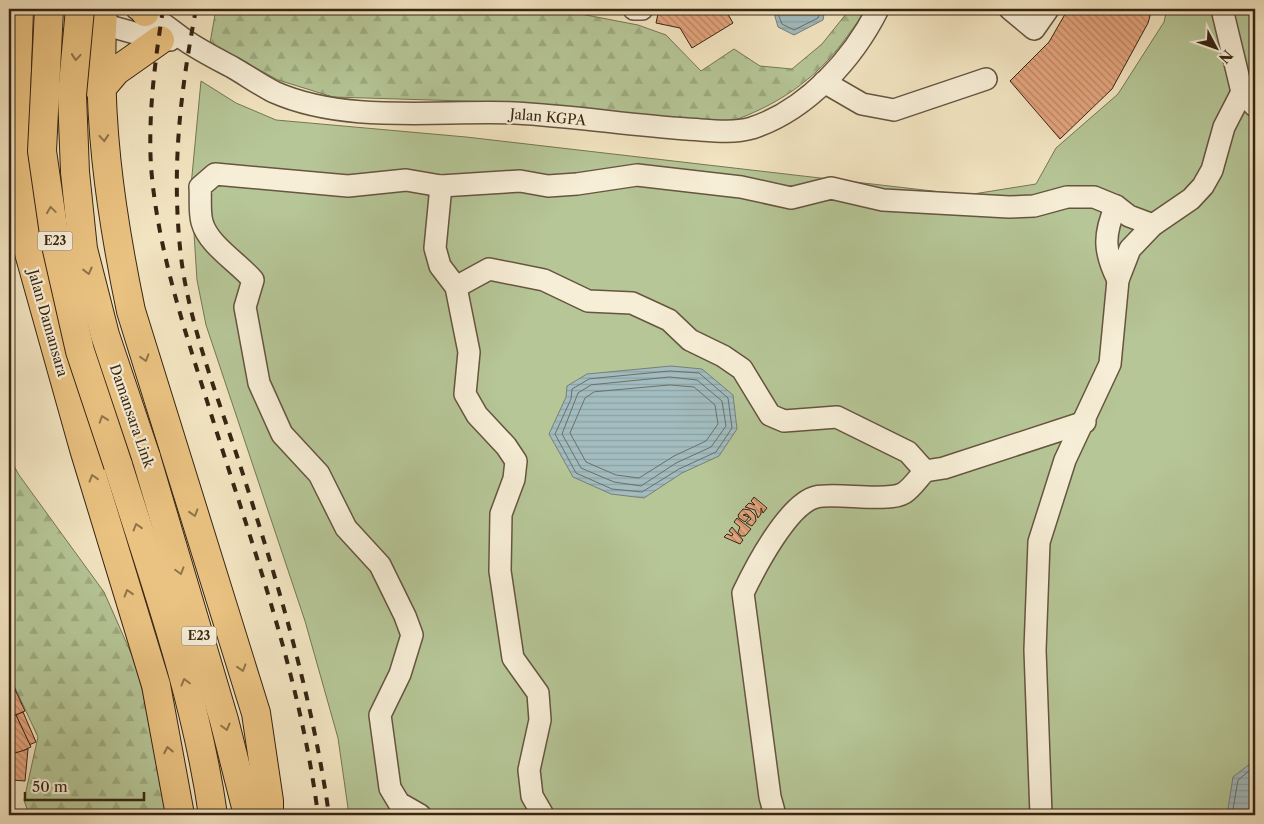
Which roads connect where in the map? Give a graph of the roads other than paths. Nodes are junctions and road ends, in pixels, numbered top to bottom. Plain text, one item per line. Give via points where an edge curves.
1 (50, 9) edge
2 (80, 9) edge
3 (634, 9) edge
4 (642, 9) edge
5 (878, 9) edge
6 (1010, 9) edge
7 (1048, 9) edge
8 (1222, 9) edge
9 (142, 10) edge
10 (103, 16) edge
11 (16, 18) edge
12 (171, 39) junction
13 (986, 79) dead end
14 (824, 82) junction
15 (100, 90) junction
16 (1249, 99) edge
17 (9, 183) edge
18 (441, 186) junction
19 (1116, 206) junction
20 (1153, 225) junction
21 (1118, 280) junction
22 (456, 287) junction
23 (1084, 422) junction
24 (84, 449) junction
25 (925, 470) junction
26 (180, 815) edge
27 (213, 815) edge
28 (248, 815) edge
29 (269, 815) edge
30 (420, 815) edge
31 (543, 815) edge
32 (775, 815) edge
33 (1041, 815) edge

27 -> 1 main road, Damansara Link / E23, bridge via 186,682 80,351 54,232 42,151
2 -> 28 main road, Damansara Link / E23, bridge via 72,95 83,249 105,335 146,457 224,720
3 - 4 lane
5 - 14 lane, Jalan KGPA via 845,60
6 - 7 lane via 1034,29
8 - 16 lane
9 - 12 lane, Jalan KGPA
10 - 11 main road
10 - 12 lane, Jalan KGPA
10 - 15 main road
11 - 24 main road, Jalan Damansara via 15,132 29,253
12 - 14 lane, Jalan KGPA via 274,92 324,107 383,112 516,113 634,125 732,130 752,128 783,113
12 - 15 main road via 116,71
13 - 14 lane via 894,110 862,104
15 -> 29 main road via 109,193 131,311 256,713
16 - 20 lane via 1224,127 1212,170 1203,186 1191,199
17 - 24 main road via 17,250
18 - 19 lane via 520,181 548,186 637,175 741,187 792,198 832,188 883,200 1009,207 1034,206 1067,196 1094,197
18 - 22 lane via 435,248 440,266
18 - 30 lane via 406,180 348,186 215,174 200,187 202,223 219,248 253,280 245,307 246,317 259,383 282,434 319,474 346,528 380,565 412,635 400,674 380,715 390,788 399,803
19 - 20 lane via 1129,216
19 - 21 lane via 1106,242 1110,263
20 - 21 lane via 1130,249
21 - 23 lane via 1110,364
22 - 25 lane via 489,269 544,280 588,301 632,303 669,320 690,340 742,369 770,415 784,420 837,417 908,452
22 - 31 lane via 468,352 465,394 477,415 516,461 514,479 501,514 500,572 513,658 538,692 540,720 528,770 532,796
23 - 25 lane via 944,468
23 - 33 lane via 1065,460 1039,542 1035,650
26 -> 24 main road, Jalan Damansara via 156,685
25 - 32 lane via 903,494 815,497 789,516 756,564 743,593

